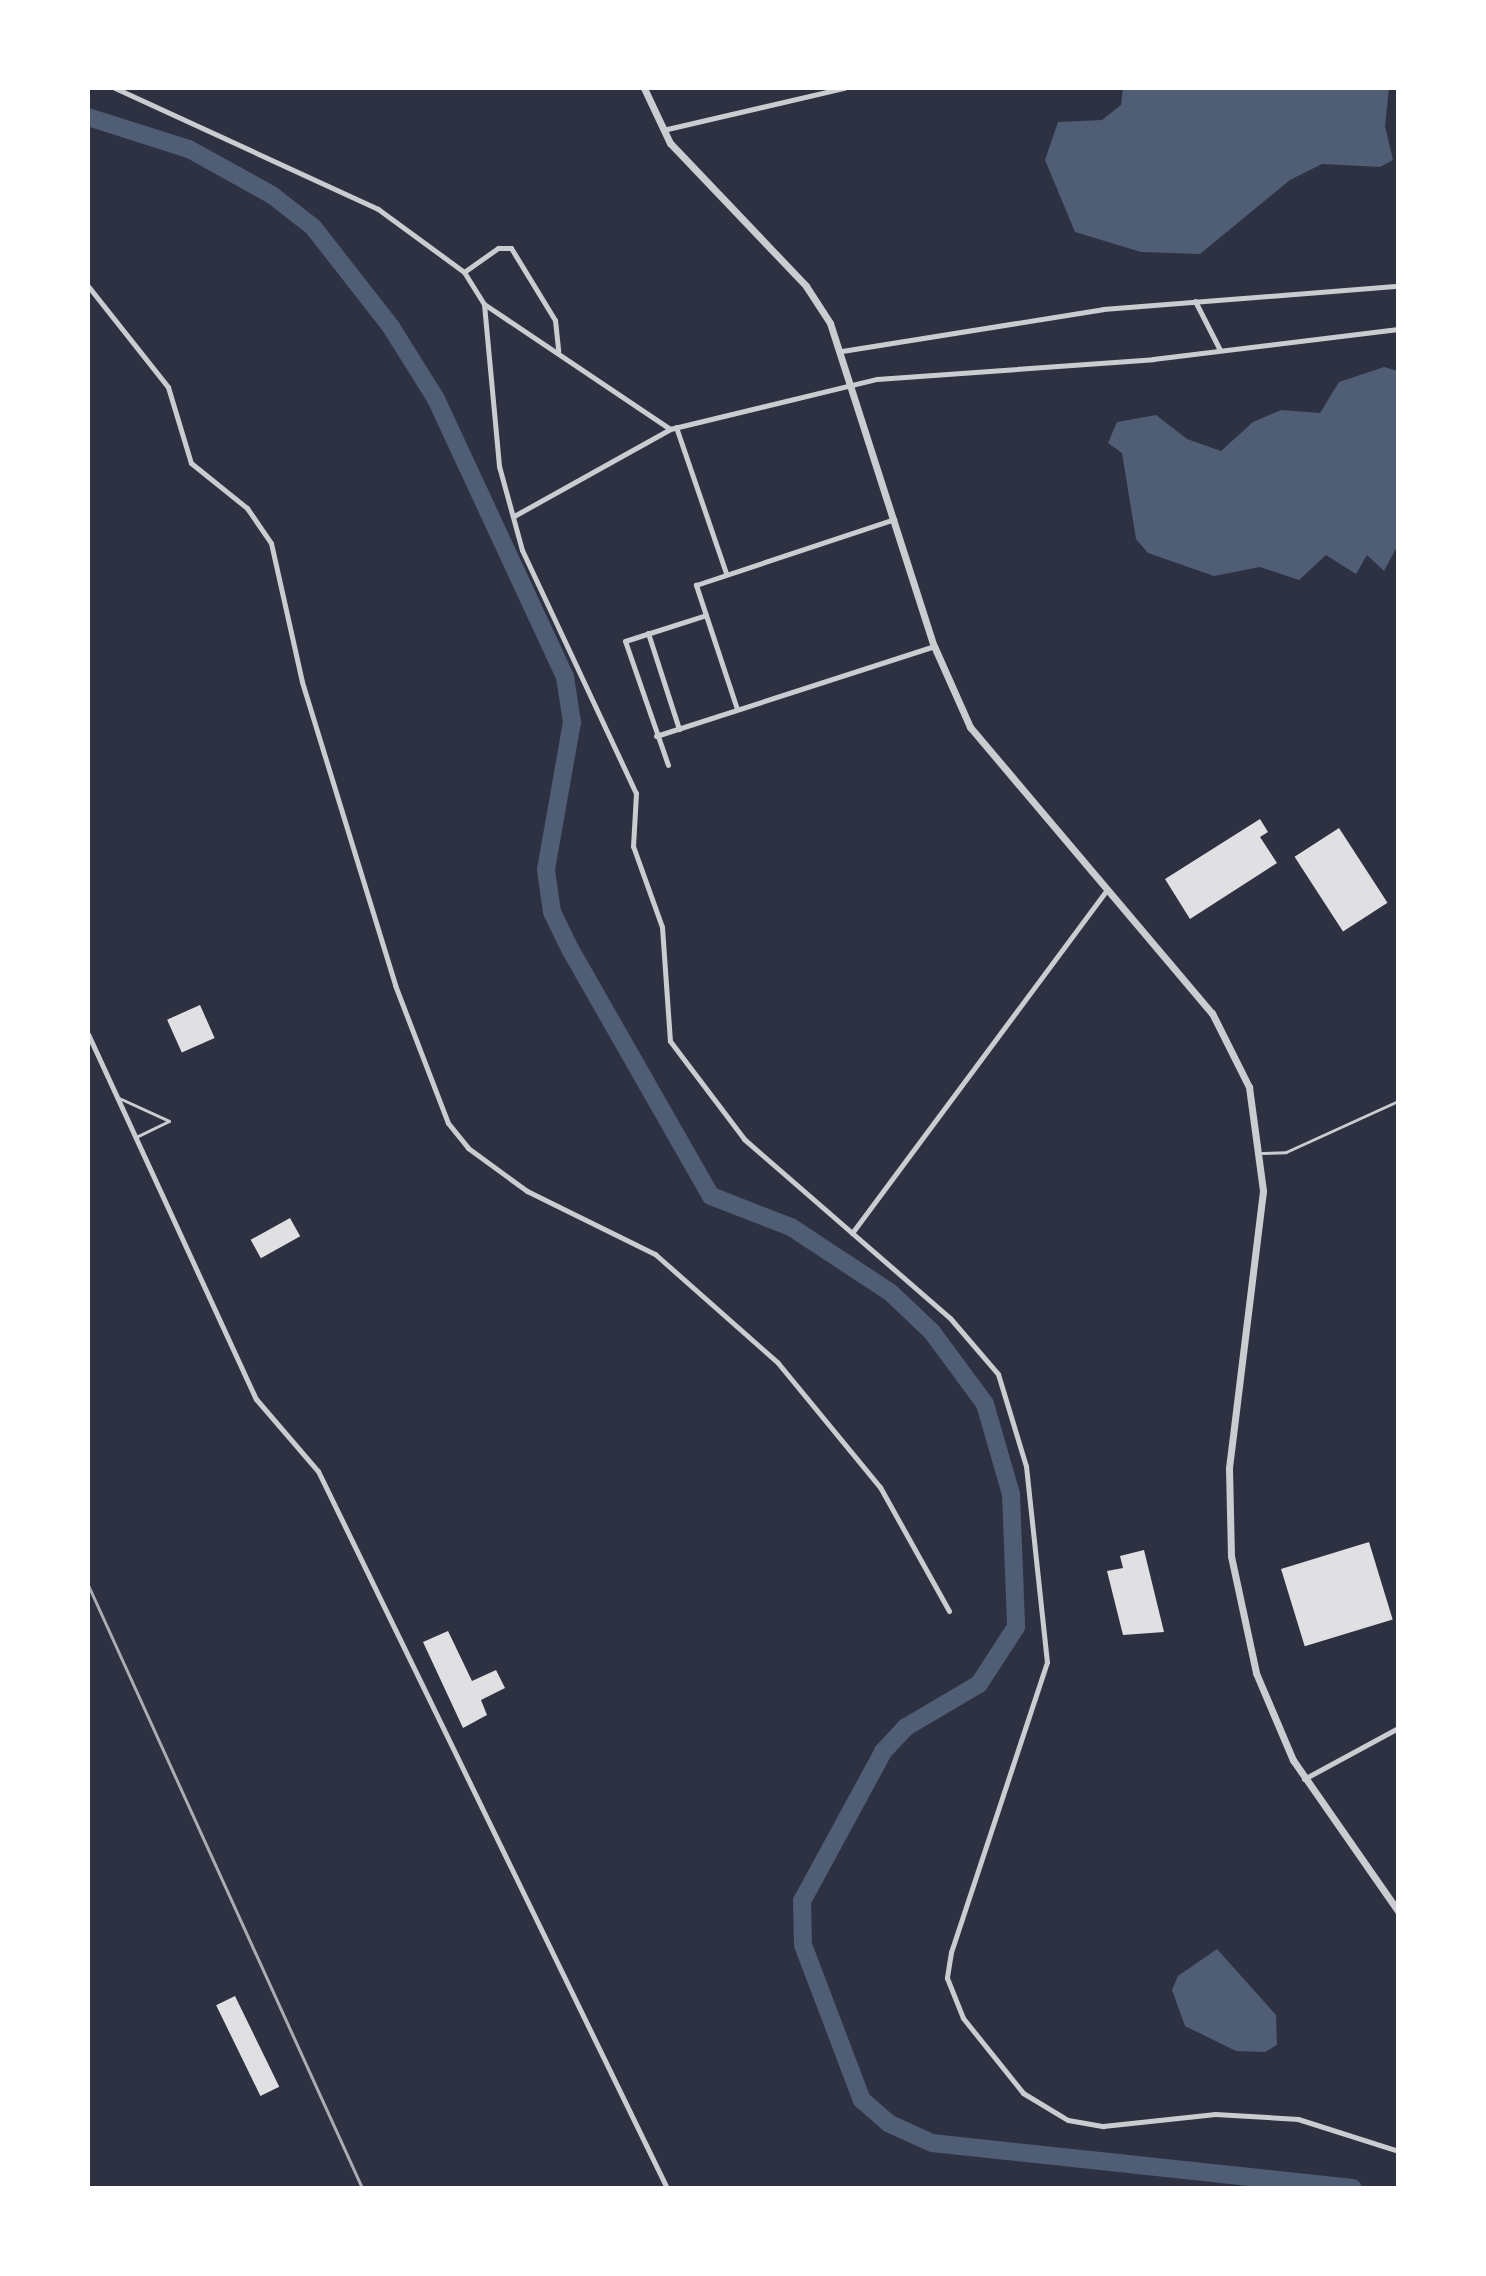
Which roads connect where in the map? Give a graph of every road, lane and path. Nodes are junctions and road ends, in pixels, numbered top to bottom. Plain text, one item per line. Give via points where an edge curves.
1 (115, 88) edge
2 (644, 88) edge
3 (844, 88) edge
4 (662, 131) junction
5 (464, 272) junction
6 (88, 286) edge
7 (1398, 286) edge
8 (1195, 301) junction
9 (484, 304) junction
10 (1398, 329) edge
11 (1220, 350) junction
12 (558, 351) junction
13 (842, 351) junction
14 (853, 385) junction
15 (673, 428) junction
16 (514, 516) junction
17 (895, 519) junction
18 (726, 573) junction
19 (706, 615) junction
20 (648, 633) junction
21 (934, 646) junction
22 (737, 709) junction
23 (679, 729) junction
24 (656, 736) junction
25 (668, 765) dead end
26 (1106, 891) junction
27 (88, 1034) edge
28 (117, 1097) junction
29 (1398, 1101) edge
30 (136, 1137) junction
31 (1262, 1153) junction
32 (852, 1233) junction
33 (949, 1611) dead end
34 (1398, 1728) edge
35 (1304, 1779) junction
36 (1398, 1911) edge
37 (1398, 2151) edge
38 (667, 2188) edge

1 - 5 street via 378,209
2 - 4 street
3 - 4 street via 674,122
4 - 13 street via 701,181 806,286
5 - 9 street
5 - 12 street via 498,248 511,248 551,311
6 - 33 street via 168,387 191,463 247,508 271,543 302,682 395,985 448,1123 468,1148 527,1191 655,1254 778,1363 880,1487
7 - 8 street
8 - 11 street
8 - 13 street via 1000,322
9 - 12 street
9 - 16 street via 499,466
10 - 11 street
11 - 14 street via 960,368
12 - 15 street via 599,387
13 - 14 street
14 - 15 street
14 - 17 street
15 - 16 street
15 - 18 street
16 - 32 street via 526,560 636,793 633,846 662,927 670,1041 744,1139
17 - 18 street
17 - 21 street
18 - 19 street via 696,585
19 - 20 street
19 - 22 street
20 - 23 street
20 - 24 street via 625,641
21 - 22 street
21 - 26 street via 984,748
22 - 23 street
23 - 24 street
24 - 25 street
26 - 31 street via 1229,1041
26 - 32 street
27 - 28 street
28 - 30 street
28 - 30 lane via 169,1121
29 - 31 lane via 1286,1152
30 - 38 street via 256,1399 318,1471
31 - 35 street via 1229,1468 1231,1556 1256,1673
32 - 37 street via 983,1350 1005,1393 1026,1466 1047,1662 951,1952 947,1978 963,2018 1023,2093 1068,2120 1103,2126 1215,2114 1298,2119
34 - 35 street
35 - 36 street

